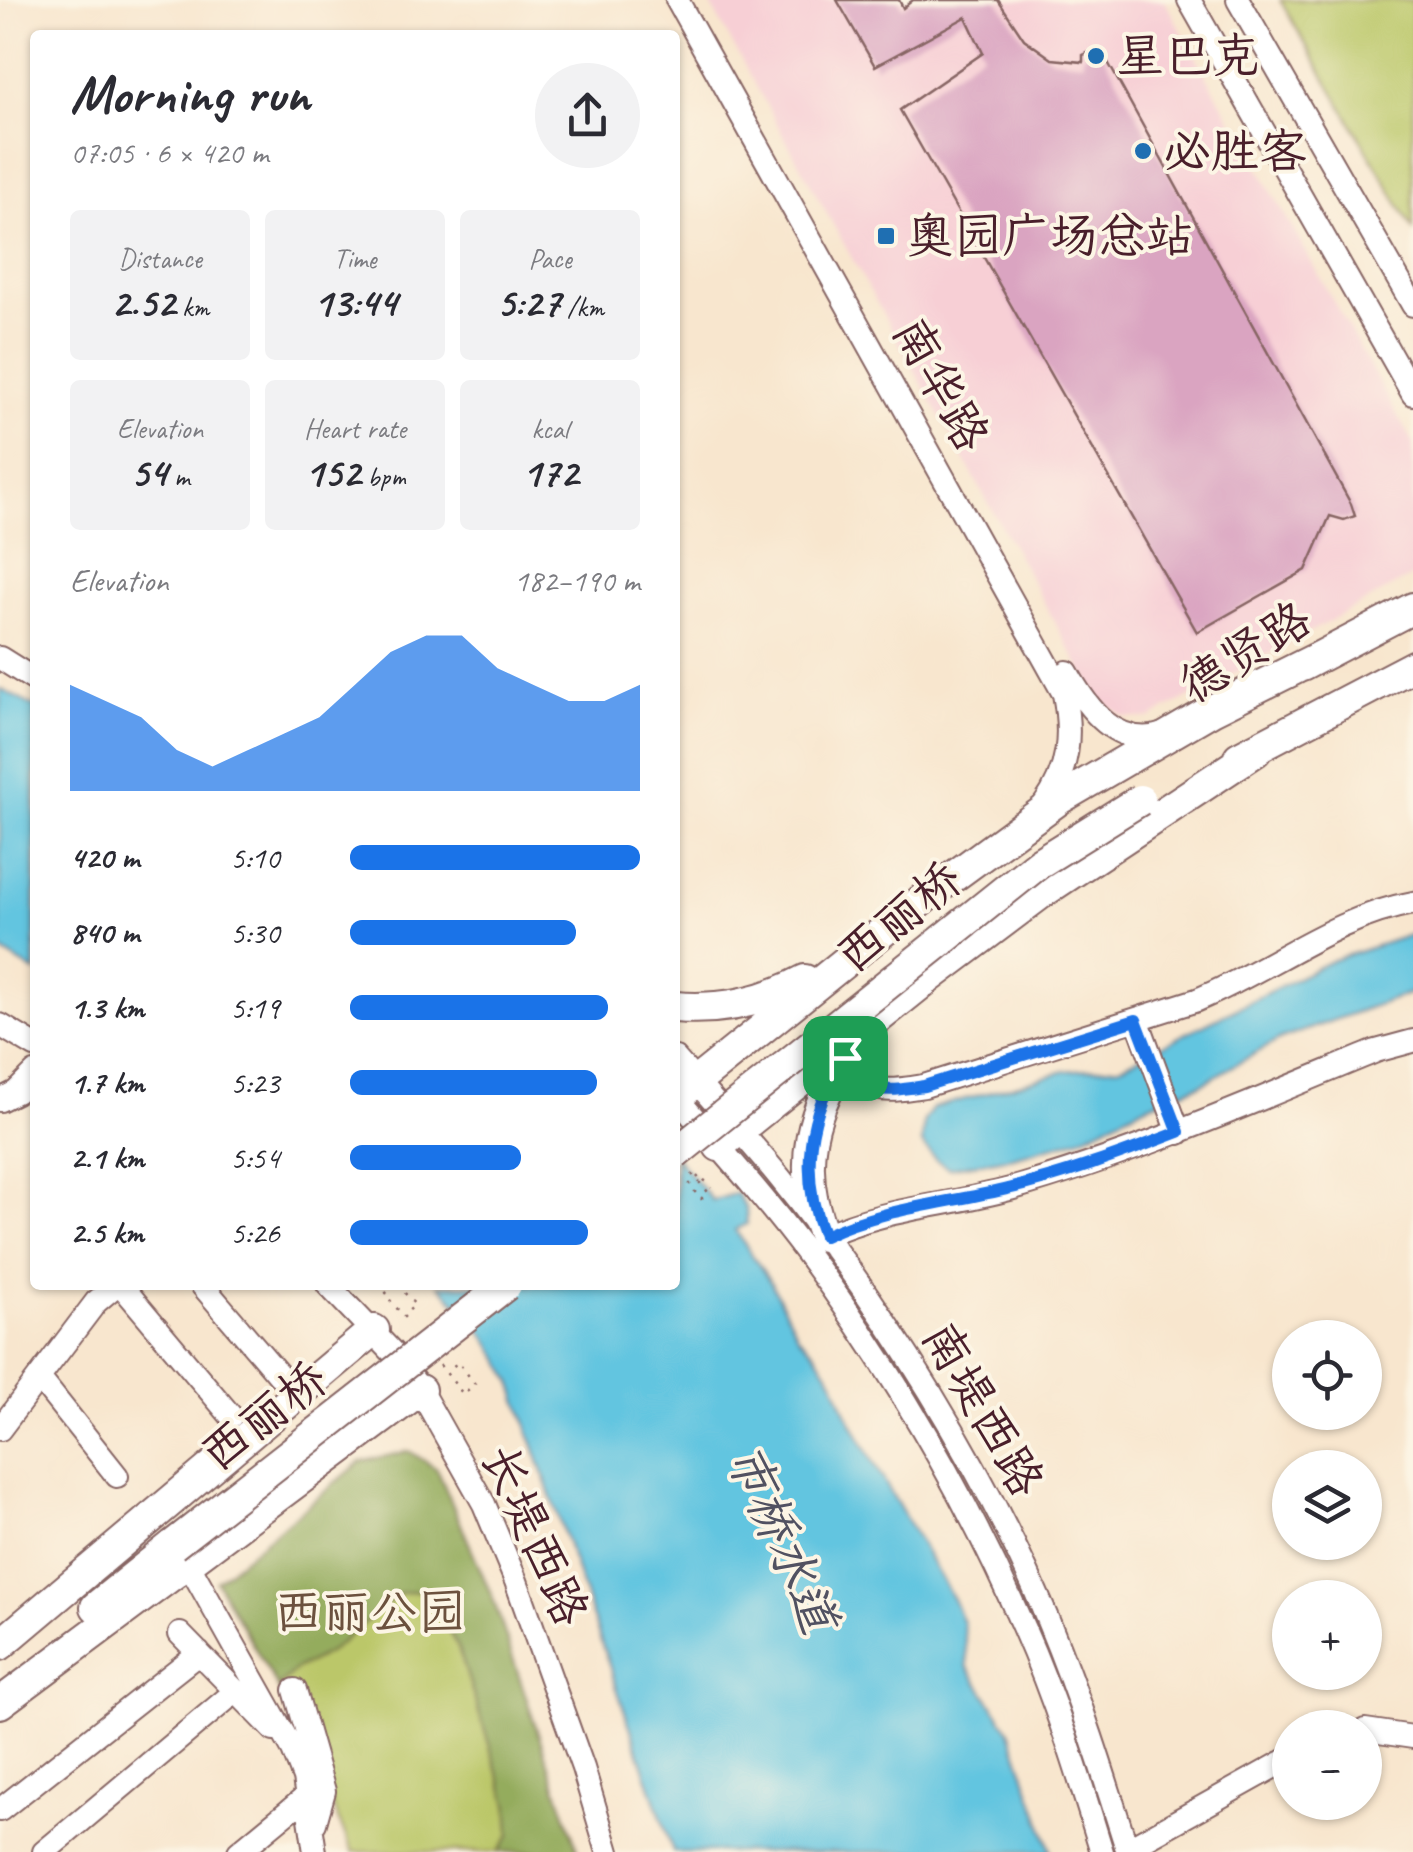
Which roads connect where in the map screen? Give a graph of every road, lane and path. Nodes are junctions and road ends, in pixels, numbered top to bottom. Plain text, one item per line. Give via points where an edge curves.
1 (677, 0) edge
2 (694, 0) edge
3 (1189, 0) edge
4 (1238, 0) edge
5 (1413, 305) edge
6 (1413, 394) edge
7 (1413, 607) edge
8 (0, 658) edge
9 (1317, 658) junction
10 (1413, 666) edge
11 (30, 677) edge
12 (1180, 729) junction
13 (1256, 751) junction
14 (1135, 791) junction
15 (1033, 817) junction
16 (1413, 903) edge
17 (860, 950) junction
18 (680, 1007) edge
19 (1136, 1020) junction
20 (874, 1021) junction
21 (0, 1025) edge
22 (1413, 1041) edge
23 (30, 1043) edge
24 (845, 1058) junction
25 (30, 1078) edge
26 (0, 1100) edge
27 (681, 1101) edge
28 (1179, 1132) junction
29 (728, 1138) junction
30 (681, 1161) edge
31 (711, 1188) dead end
32 (824, 1236) junction
33 (110, 1290) edge
34 (119, 1290) edge
35 (206, 1290) edge
36 (333, 1290) edge
37 (390, 1290) edge
38 (401, 1290) edge
39 (468, 1290) edge
40 (500, 1290) edge
41 (406, 1313) dead end
42 (410, 1324) dead end
43 (374, 1330) junction
44 (440, 1365) dead end
45 (449, 1370) dead end
46 (279, 1376) dead end
47 (40, 1378) junction
48 (420, 1390) junction
49 (390, 1412) junction
50 (230, 1416) dead end
51 (440, 1428) junction
52 (0, 1429) edge
53 (117, 1476) dead end
54 (174, 1546) junction
55 (180, 1634) dead end
56 (0, 1646) edge
57 (199, 1653) junction
58 (0, 1660) edge
59 (0, 1684) edge
60 (295, 1690) dead end
61 (236, 1691) junction
62 (0, 1703) edge
63 (1382, 1732) edge
64 (1413, 1737) edge
65 (294, 1750) junction
66 (1272, 1768) edge
67 (306, 1796) junction
68 (0, 1810) edge
69 (314, 1842) edge
70 (1128, 1850) edge
71 (44, 1852) edge
72 (238, 1852) edge
73 (608, 1852) edge
74 (1102, 1852) edge

1 - 15 street, 南华路 via 1064,694 1066,760
2 - 12 street, 南华路 via 1087,705 1114,729 1141,739
3 - 6 street
4 - 5 street
7 - 9 main road, 德贤路
8 - 11 street
9 - 12 main road
9 - 14 main road, 德贤路 via 1232,710
10 - 13 main road, 德贤路
12 - 15 main road
13 - 14 main road, 德贤路
13 - 20 main road via 1043,892
14 - 27 main road, 西丽桥 via 1028,847
14 - 30 main road, 西丽桥, bridge
15 - 17 main road
16 - 19 street via 1328,932 1232,985
17 - 18 main road via 762,999 726,1008
17 - 27 main road
19 - 24 street via 897,1090 868,1086
19 - 28 street
20 - 24 main road
20 - 29 main road
21 - 23 street
22 - 28 street via 1376,1050
24 - 32 main road via 810,1136 811,1190
25 - 26 street
27 - 29 street, 南堤西路
28 - 32 street via 1006,1190 858,1220
29 - 32 street, 南堤西路
29 - 74 street, 南堤西路 via 848,1313 956,1491 1026,1634
30 - 31 path via 698,1180 708,1192 702,1199 689,1185 700,1176
32 - 70 street, 南堤西路 via 922,1384 1028,1576
33 - 47 street
34 - 50 street
35 - 46 street
36 - 43 street, 长堤西路
37 - 42 path via 385,1294
38 - 41 path via 415,1306
39 - 54 main road, 西丽桥
40 - 54 main road, 西丽桥, bridge
43 - 48 street, 长堤西路
43 - 56 main road
44 - 45 path via 463,1394 475,1384 458,1362
47 - 52 street
47 - 53 street
48 - 49 main road
48 - 51 street, 长堤西路
49 - 51 street
49 - 54 main road
51 - 73 street, 长堤西路 via 484,1504 516,1581
54 - 58 main road
54 - 59 main road
54 - 62 main road
54 - 65 street
55 - 57 street
57 - 61 street
57 - 68 street
60 - 69 street via 324,1791
61 - 65 street
61 - 71 street
63 - 64 street
65 - 67 street
66 - 70 street
67 - 69 street
67 - 72 street

